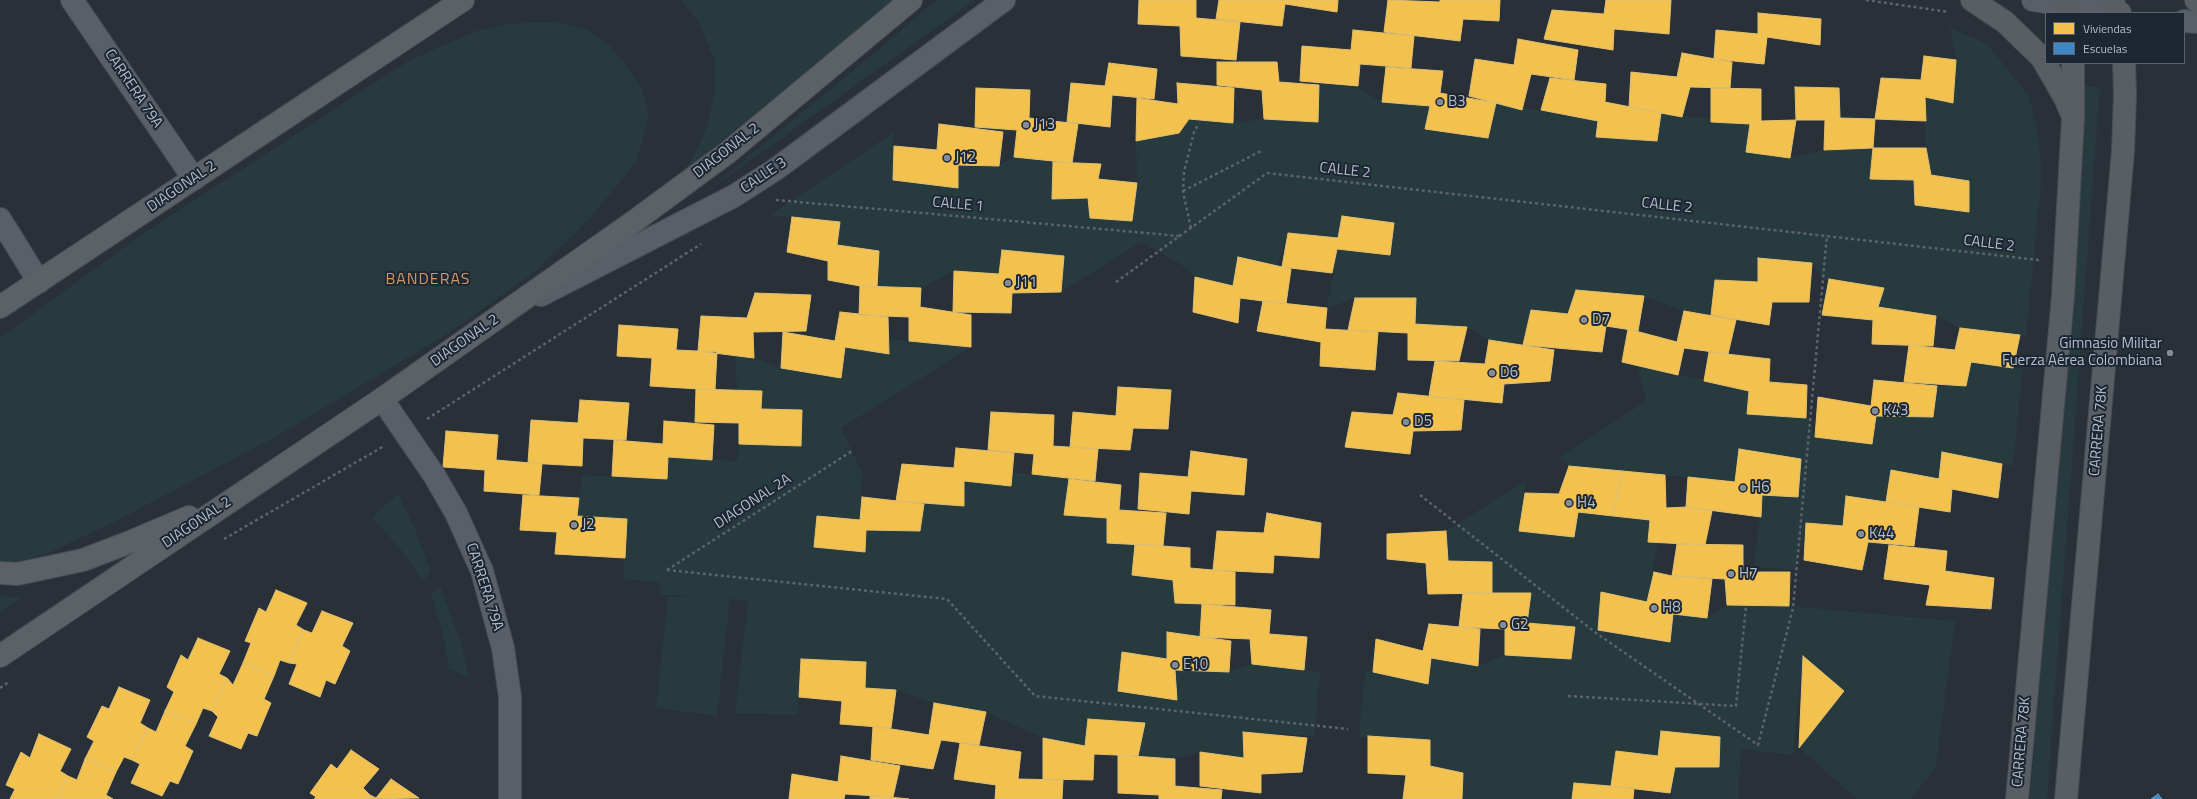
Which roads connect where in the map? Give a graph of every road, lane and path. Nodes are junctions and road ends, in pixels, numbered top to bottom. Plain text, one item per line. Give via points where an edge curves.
1 (72, 0) edge
2 (437, 0) edge
3 (463, 0) edge
4 (911, 0) edge
5 (1004, 0) edge
6 (1972, 0) edge
7 (2033, 0) edge
8 (2113, 0) edge
9 (2068, 6) edge
10 (2109, 12) edge
11 (2116, 12) edge
12 (2185, 21) edge
13 (2197, 22) edge
14 (424, 27) junction
15 (2045, 63) edge
16 (2045, 64) edge
17 (2073, 64) edge
18 (2124, 64) edge
19 (2073, 118) junction
20 (1199, 123) dead end
21 (1261, 151) dead end
22 (194, 178) junction
23 (1183, 192) junction
24 (774, 200) dead end
25 (0, 219) edge
26 (1191, 228) junction
27 (1827, 235) junction
28 (1181, 236) junction
29 (704, 242) dead end
30 (2065, 261) junction
31 (39, 282) junction
32 (1116, 282) dead end
33 (4, 306) edge
34 (501, 316) junction
35 (382, 399) junction
36 (406, 433) junction
37 (852, 452) dead end
38 (241, 494) junction
39 (1420, 495) dead end
40 (221, 541) dead end
41 (0, 573) edge
42 (1746, 606) dead end
43 (0, 656) edge
44 (13, 679) dead end
45 (0, 688) edge
46 (1568, 696) dead end
47 (1698, 705) junction
48 (1348, 729) dead end
49 (510, 799) edge
50 (2016, 799) edge
51 (2066, 799) edge

1 - 22 street, CARRERA 79A
2 - 14 main road
3 - 14 main road, DIAGONAL 2
4 - 34 main road, DIAGONAL 2 via 727,153
5 - 34 street, CALLE 3 via 776,169 734,196
6 - 15 main road via 2006,22
7 - 9 street
8 - 11 main road
9 - 10 street
12 - 13 street
14 - 22 main road, DIAGONAL 2
16 - 19 main road
17 - 19 main road, CARRERA 78K
18 - 51 main road, CARRERA 78K via 2122,159
19 - 30 main road, CARRERA 78K
20 - 23 path via 1190,147
21 - 23 path
22 - 31 main road, DIAGONAL 2
23 - 26 path
24 - 28 path, CALLE 1
25 - 31 street
26 - 27 path, CALLE 2 via 1267,173
26 - 28 path
27 - 30 path, CALLE 2 via 2033,260
27 - 47 path via 1793,608 1758,745
28 - 32 path
29 - 36 path
30 - 50 main road, CARRERA 78K
31 - 33 main road, DIAGONAL 2
34 - 35 main road, DIAGONAL 2
35 - 36 street, CARRERA 79A
35 - 38 main road, DIAGONAL 2
36 - 40 path
36 - 49 street, CARRERA 79A via 456,513 482,571 493,608 503,648 510,697
37 - 48 path, DIAGONAL 2A via 667,570 947,599 1035,696
38 - 41 main road via 83,560 17,574
38 - 43 main road, DIAGONAL 2
39 - 47 path via 1596,633
42 - 47 path via 1736,706
44 - 45 path
46 - 47 path

